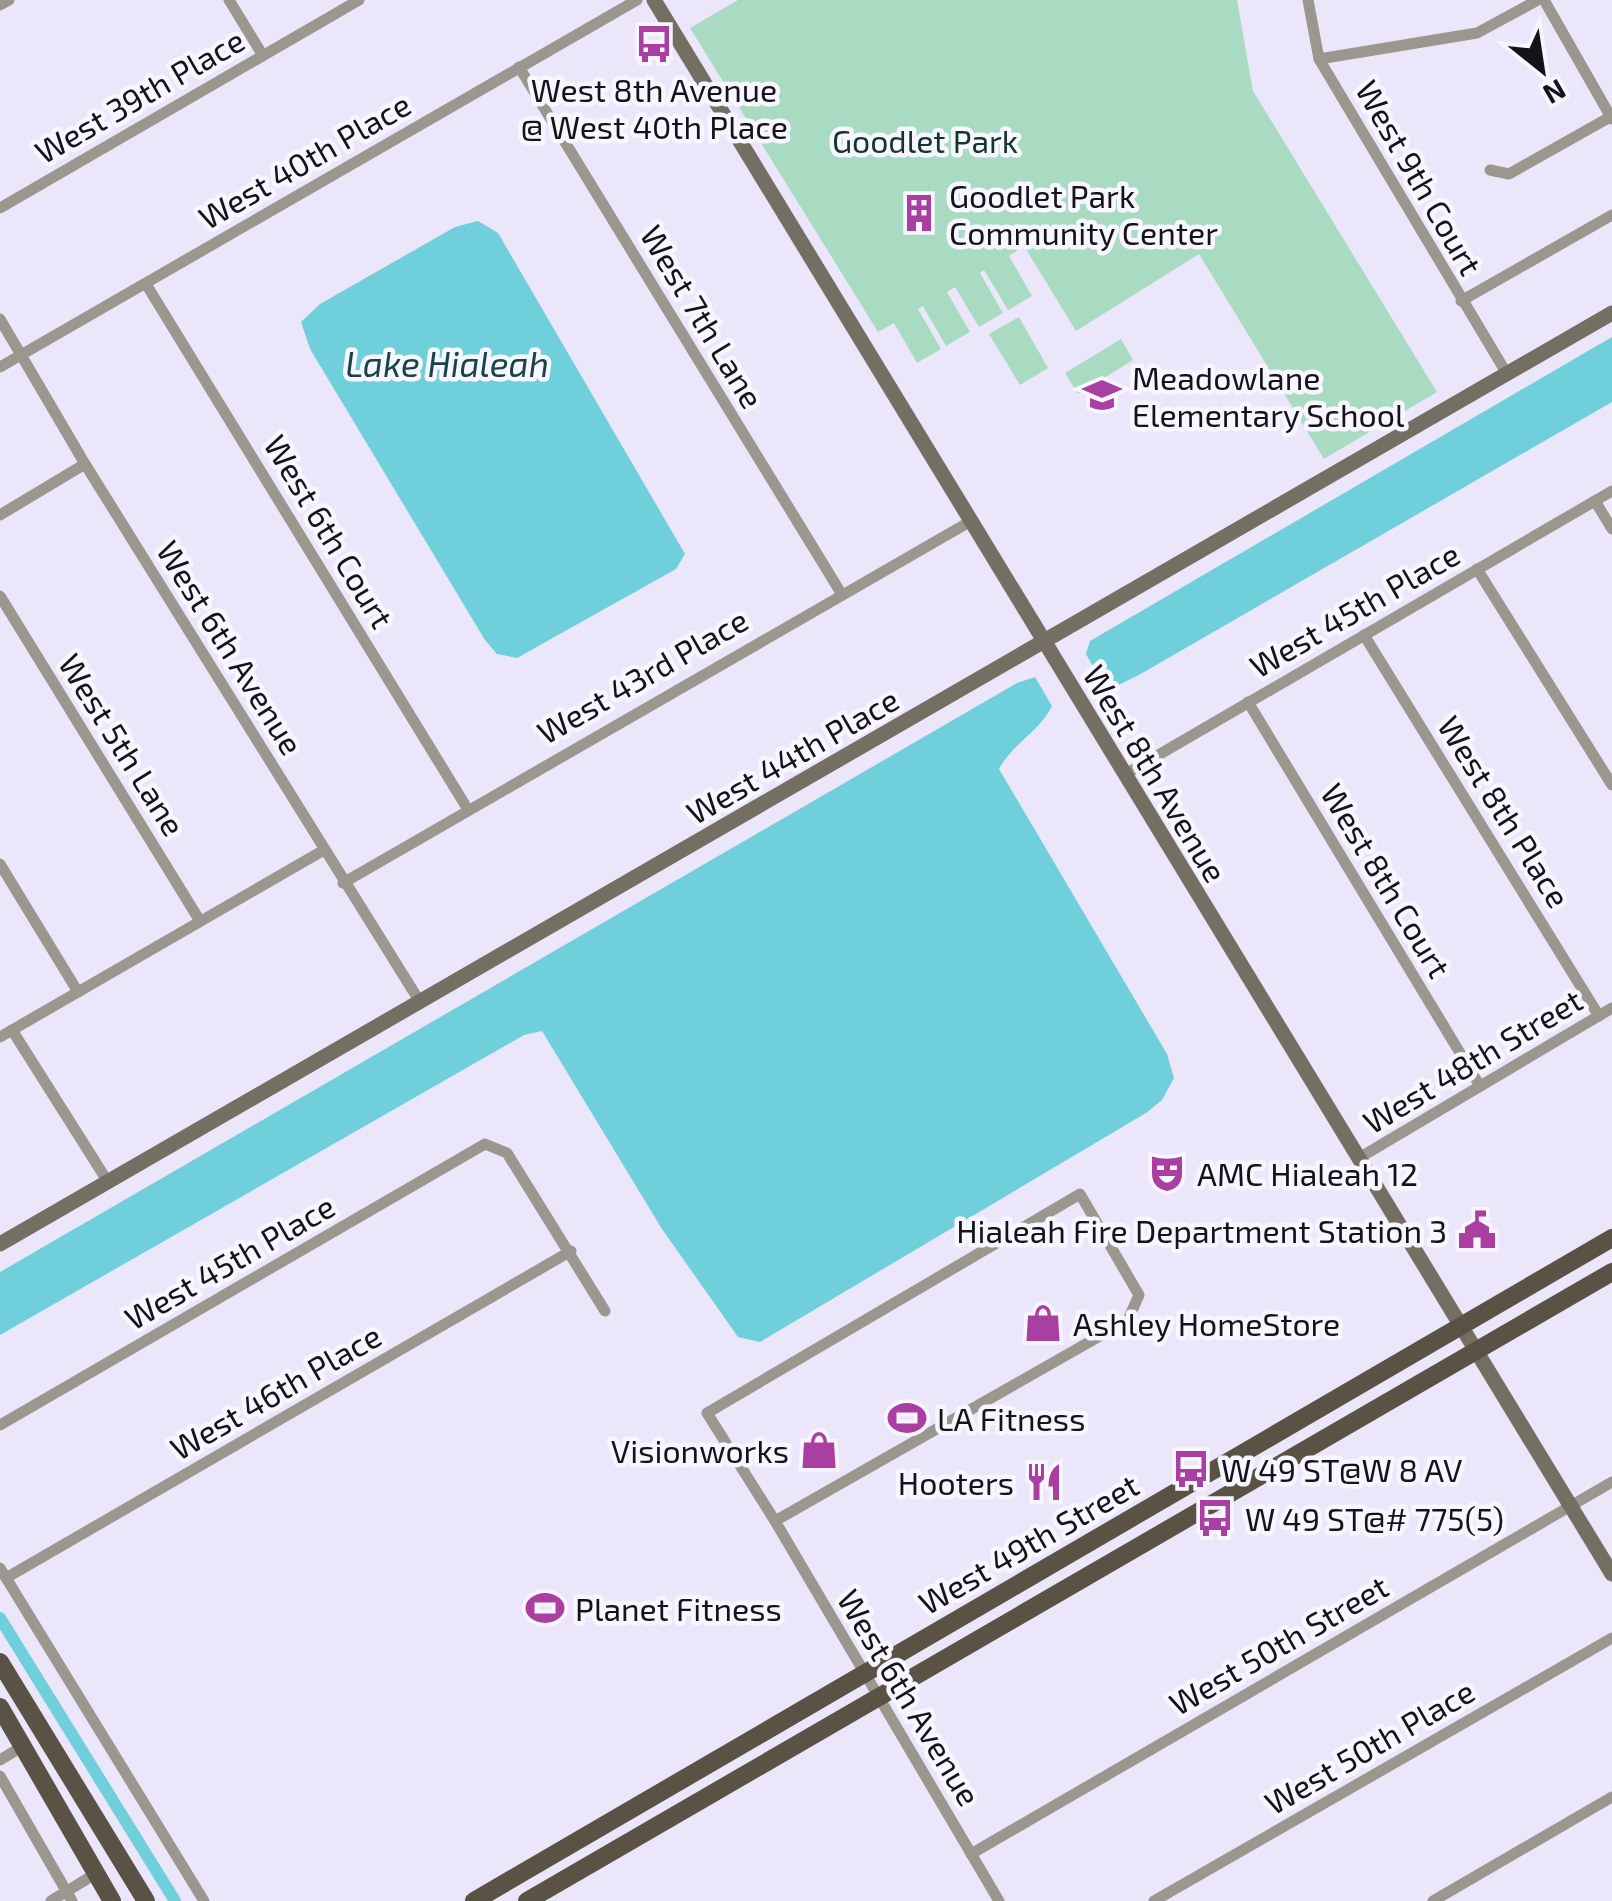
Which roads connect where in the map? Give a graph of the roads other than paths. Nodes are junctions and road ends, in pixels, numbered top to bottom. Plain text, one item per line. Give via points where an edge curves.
1 (9, 0) edge
2 (229, 0) edge
3 (359, 0) edge
4 (636, 0) edge
5 (654, 0) edge
6 (1308, 0) edge
7 (1541, 0) edge
8 (0, 5) edge
9 (262, 54) junction
10 (1320, 60) junction
11 (519, 67) junction
12 (1611, 118) edge
13 (1490, 170) dead end
14 (0, 208) edge
15 (1612, 215) edge
16 (146, 284) junction
17 (1461, 301) junction
18 (1612, 313) edge
19 (0, 319) edge
20 (22, 355) junction
21 (0, 368) edge
22 (1507, 374) junction
23 (84, 464) junction
24 (1612, 491) edge
25 (1595, 501) junction
26 (0, 515) edge
27 (971, 521) junction
28 (1612, 528) edge
29 (1477, 569) junction
30 (840, 593) junction
31 (0, 596) edge
32 (1364, 635) junction
33 (1044, 641) junction
34 (1248, 702) junction
35 (1124, 775) junction
36 (1612, 785) edge
37 (467, 808) junction
38 (324, 850) junction
39 (0, 864) edge
40 (343, 883) junction
41 (200, 921) junction
42 (78, 992) junction
43 (420, 1002) junction
44 (1612, 1008) edge
45 (1599, 1016) junction
46 (12, 1030) junction
47 (0, 1037) edge
48 (1480, 1086) junction
49 (1360, 1158) junction
50 (108, 1182) junction
51 (1612, 1238) edge
52 (0, 1244) edge
53 (571, 1252) junction
54 (1612, 1268) edge
55 (605, 1311) dead end
56 (1462, 1325) junction
57 (1476, 1350) junction
58 (0, 1425) edge
59 (1218, 1467) junction
60 (1612, 1482) edge
61 (1150, 1506) junction
62 (1571, 1507) junction
63 (775, 1521) junction
64 (1164, 1531) junction
65 (1097, 1570) junction
66 (3, 1573) edge
67 (1612, 1574) edge
68 (1612, 1638) edge
69 (0, 1662) edge
70 (865, 1673) junction
71 (879, 1696) junction
72 (0, 1707) edge
73 (24, 1746) junction
74 (60, 1759) junction
75 (0, 1760) edge
76 (0, 1776) edge
77 (1612, 1797) edge
78 (971, 1854) junction
79 (95, 1874) junction
80 (69, 1896) edge
81 (51, 1901) edge
82 (112, 1901) edge
83 (146, 1901) edge
84 (204, 1901) edge
85 (474, 1901) edge
86 (528, 1901) edge
87 (999, 1901) edge
88 (1154, 1901) edge
89 (1433, 1901) edge

1 - 8 street
2 - 9 street
3 - 9 street, West 39th Place
4 - 11 street, West 40th Place
5 - 27 street, West 8th Avenue
6 - 10 street, West 9th Court
7 - 10 street via 1477,33
7 - 12 street
9 - 14 street, West 39th Place
10 - 17 street, West 9th Court
11 - 16 street, West 40th Place
11 - 30 street, West 7th Lane
12 - 13 street via 1509,174
15 - 17 street
16 - 20 street, West 40th Place
16 - 37 street, West 6th Court
17 - 22 street, West 9th Court
18 - 22 street, West 44th Place
19 - 20 street, West 6th Avenue
20 - 21 street, West 40th Place
20 - 23 street, West 6th Avenue
22 - 33 street, West 44th Place
23 - 26 street
23 - 38 street, West 6th Avenue
24 - 25 street, West 45th Place
25 - 28 street
25 - 29 street, West 45th Place
27 - 30 street, West 43rd Place
27 - 33 street, West 8th Avenue
29 - 32 street, West 45th Place
29 - 36 street
30 - 37 street, West 43rd Place
31 - 41 street, West 5th Lane
32 - 34 street, West 45th Place
32 - 45 street, West 8th Place
33 - 35 street, West 8th Avenue
33 - 43 street, West 44th Place
34 - 35 street, West 45th Place
34 - 48 street, West 8th Court
35 - 49 street, West 8th Avenue
37 - 40 street, West 43rd Place
38 - 40 street, West 6th Avenue
38 - 41 street
39 - 42 street
40 - 43 street, West 6th Avenue
41 - 42 street
42 - 46 street
43 - 50 street, West 44th Place
44 - 45 street, West 48th Street
45 - 48 street, West 48th Street
46 - 47 street
46 - 50 street
48 - 49 street, West 48th Street
49 - 56 street, West 8th Avenue
50 - 52 street, West 44th Place
51 - 56 main road, West 49th Street
53 - 55 street
53 - 58 street, West 45th Place via 507,1153 486,1144
53 - 66 street, West 46th Place
54 - 57 main road, West 49th Street
56 - 57 street, West 8th Avenue
56 - 59 main road, West 49th Street
57 - 62 street, West 8th Avenue
57 - 64 main road, West 49th Street
59 - 61 main road, West 49th Street
59 - 64 main road via 1175,1504
60 - 62 street, West 50th Street
61 - 65 main road via 1148,1531
61 - 70 main road, West 49th Street
62 - 67 street, West 8th Avenue
62 - 78 street, West 50th Street
63 - 63 street, West 6th Avenue via 707,1414 1080,1194 1140,1295 1128,1320
63 - 70 street, West 6th Avenue
64 - 65 main road, West 49th Street
65 - 71 main road, West 49th Street
66 - 84 street
68 - 88 street, West 50th Place
69 - 74 main road
70 - 71 street, West 6th Avenue
70 - 85 main road, West 49th Street
71 - 78 street, West 6th Avenue
71 - 86 main road, West 49th Street
72 - 73 main road
73 - 74 main road
73 - 75 street
73 - 79 main road
74 - 83 main road
76 - 80 street
77 - 89 street
78 - 87 street, West 6th Avenue
79 - 80 street
79 - 82 main road
80 - 81 street

